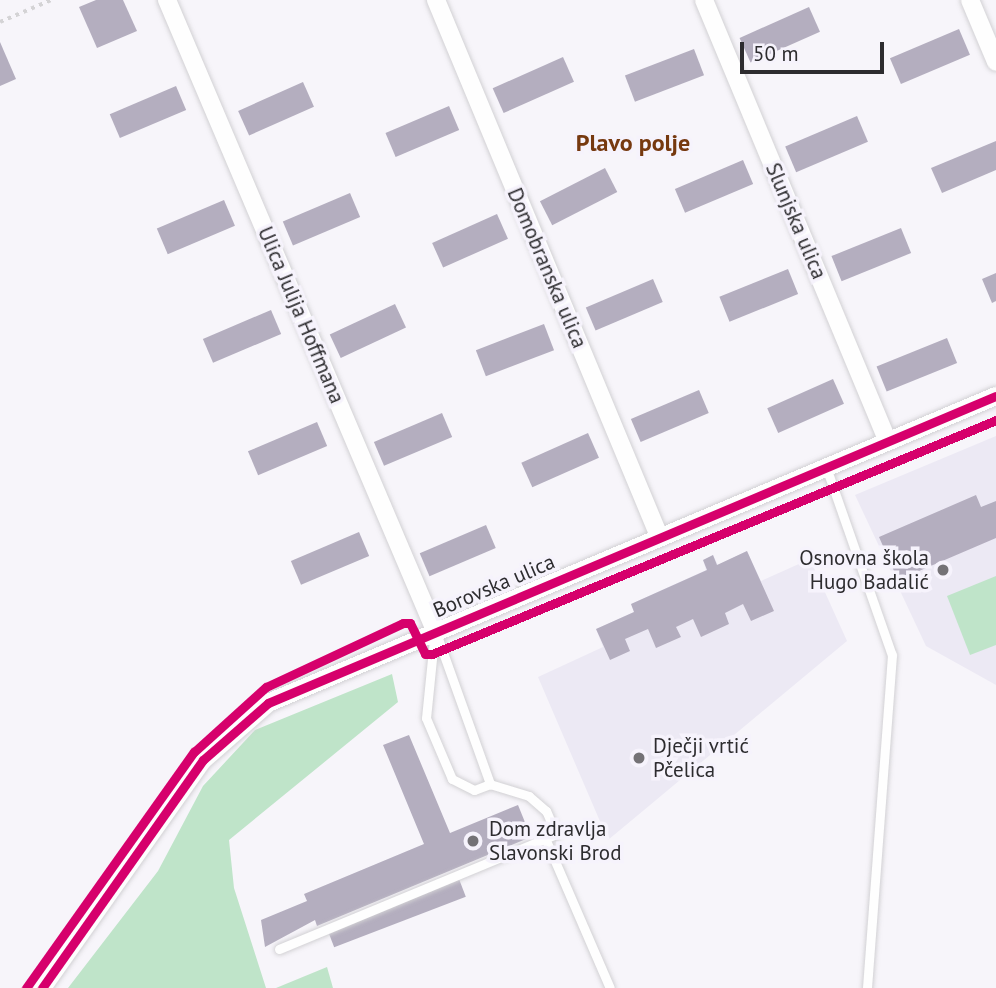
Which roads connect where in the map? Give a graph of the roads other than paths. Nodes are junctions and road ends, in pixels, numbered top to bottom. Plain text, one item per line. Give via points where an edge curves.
1 (167, 0) edge
2 (436, 0) edge
3 (704, 0) edge
4 (970, 0) edge
5 (996, 62) edge
6 (996, 396) edge
7 (888, 441) junction
8 (826, 467) junction
9 (659, 536) junction
10 (435, 630) junction
11 (491, 784) junction
12 (545, 838) junction
13 (279, 949) dead end
14 (42, 988) edge
15 (610, 988) edge
16 (867, 988) edge

1 - 10 street, Ulica Julija Hoffmana
2 - 9 street, Domobranska ulica
3 - 7 street, Slunjska ulica
4 - 5 street
6 - 7 street, Borovska ulica
7 - 8 street, Borovska ulica
8 - 9 street, Borovska ulica
8 - 16 lane via 892,654
9 - 10 street, Borovska ulica
10 - 11 lane
10 - 11 lane via 425,706 434,739 452,779 474,790
10 - 14 street, Borovska ulica via 284,695 233,730 203,760
11 - 12 lane via 530,796 546,810 556,834
12 - 13 lane
12 - 15 lane

